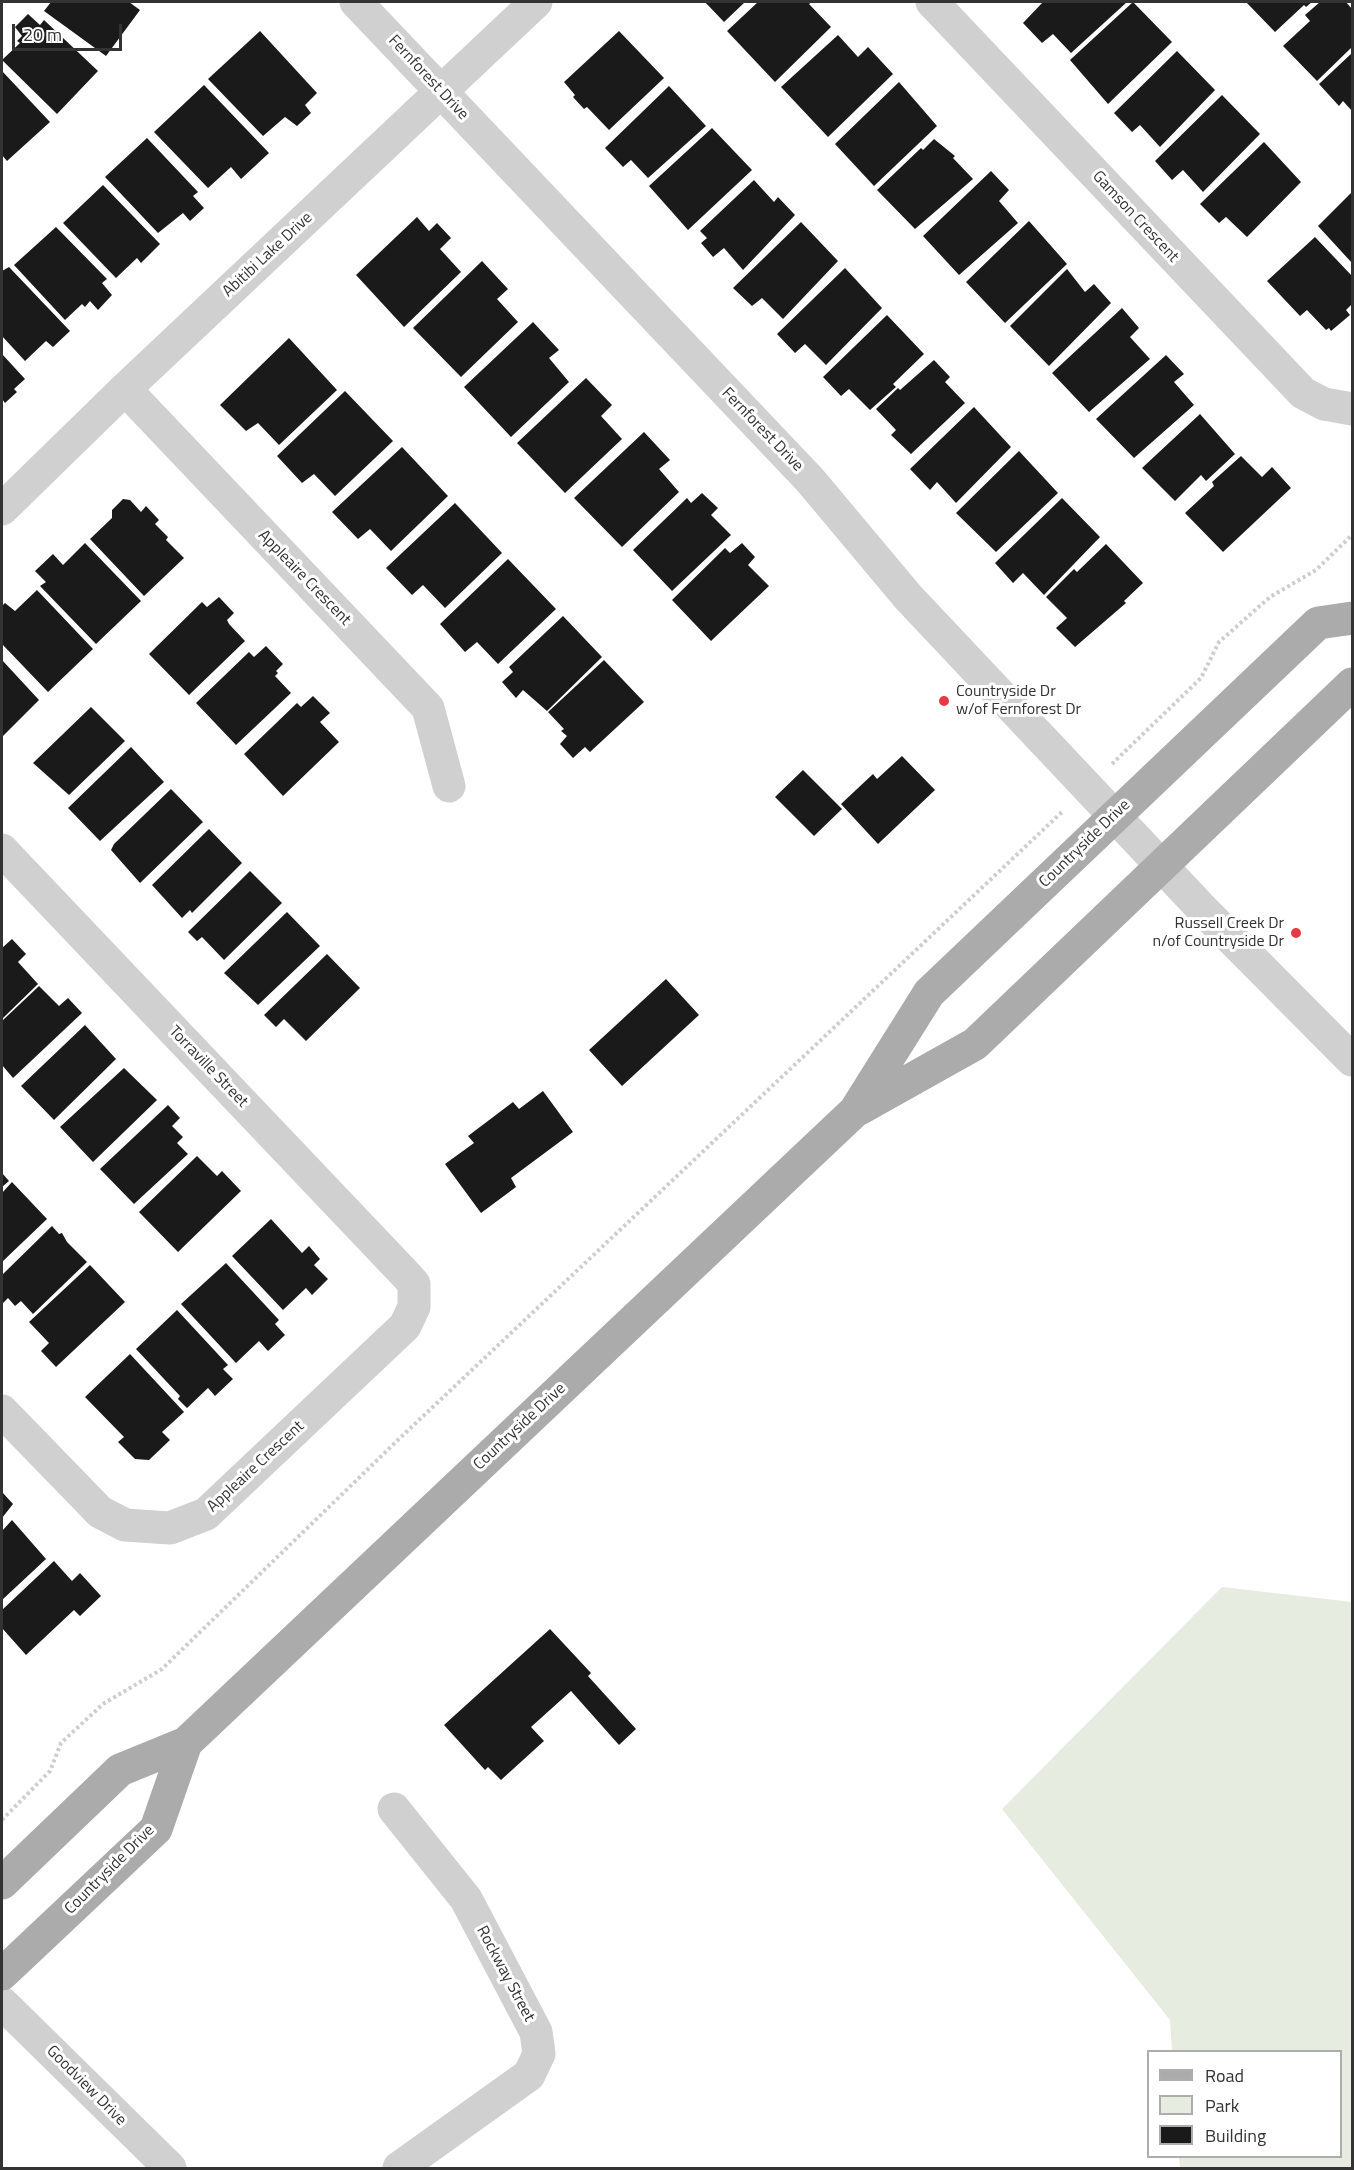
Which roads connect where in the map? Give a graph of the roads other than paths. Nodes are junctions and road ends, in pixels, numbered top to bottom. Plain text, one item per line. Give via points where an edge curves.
1 (356, 2) edge
2 (536, 2) edge
3 (932, 2) edge
4 (441, 92) junction
5 (125, 389) junction
6 (1353, 409) edge
7 (2, 509) edge
8 (1353, 618) edge
9 (1353, 684) edge
10 (449, 786) dead end
11 (1115, 816) junction
12 (2, 850) edge
13 (1162, 866) junction
14 (1353, 1060) edge
15 (855, 1111) junction
16 (414, 1284) joint
17 (2, 1411) edge
18 (186, 1743) junction
19 (394, 1809) dead end
20 (2, 1883) edge
21 (2, 1974) edge
22 (2, 2003) edge
23 (170, 2169) edge
24 (399, 2169) edge

1 - 4 street, Fernforest Drive
2 - 4 street, Abitibi Lake Drive
3 - 6 street, Gamson Crescent via 1303,393 1324,404
4 - 5 street, Abitibi Lake Drive
4 - 11 street, Fernforest Drive via 810,480 908,597
5 - 7 street, Abitibi Lake Drive
5 - 10 street, Appleaire Crescent via 428,708
8 - 11 main road, Countryside Drive via 1318,623
9 - 13 main road, Countryside Drive
11 - 13 street, Fernforest Drive
11 - 15 main road, Countryside Drive via 929,993
12 - 16 street, Torraville Street
13 - 14 street, Fernforest Drive
13 - 15 main road, Countryside Drive via 975,1044
15 - 18 main road, Countryside Drive
16 - 17 street, Appleaire Crescent via 414,1308 405,1326 206,1514 190,1522 150,1528 125,1525 100,1512
18 - 20 main road, Countryside Drive via 120,1770
18 - 21 main road, Countryside Drive via 156,1829
19 - 24 street, Rockway Street via 466,1899 537,2032 539,2054 529,2075
22 - 23 street, Goodview Drive

